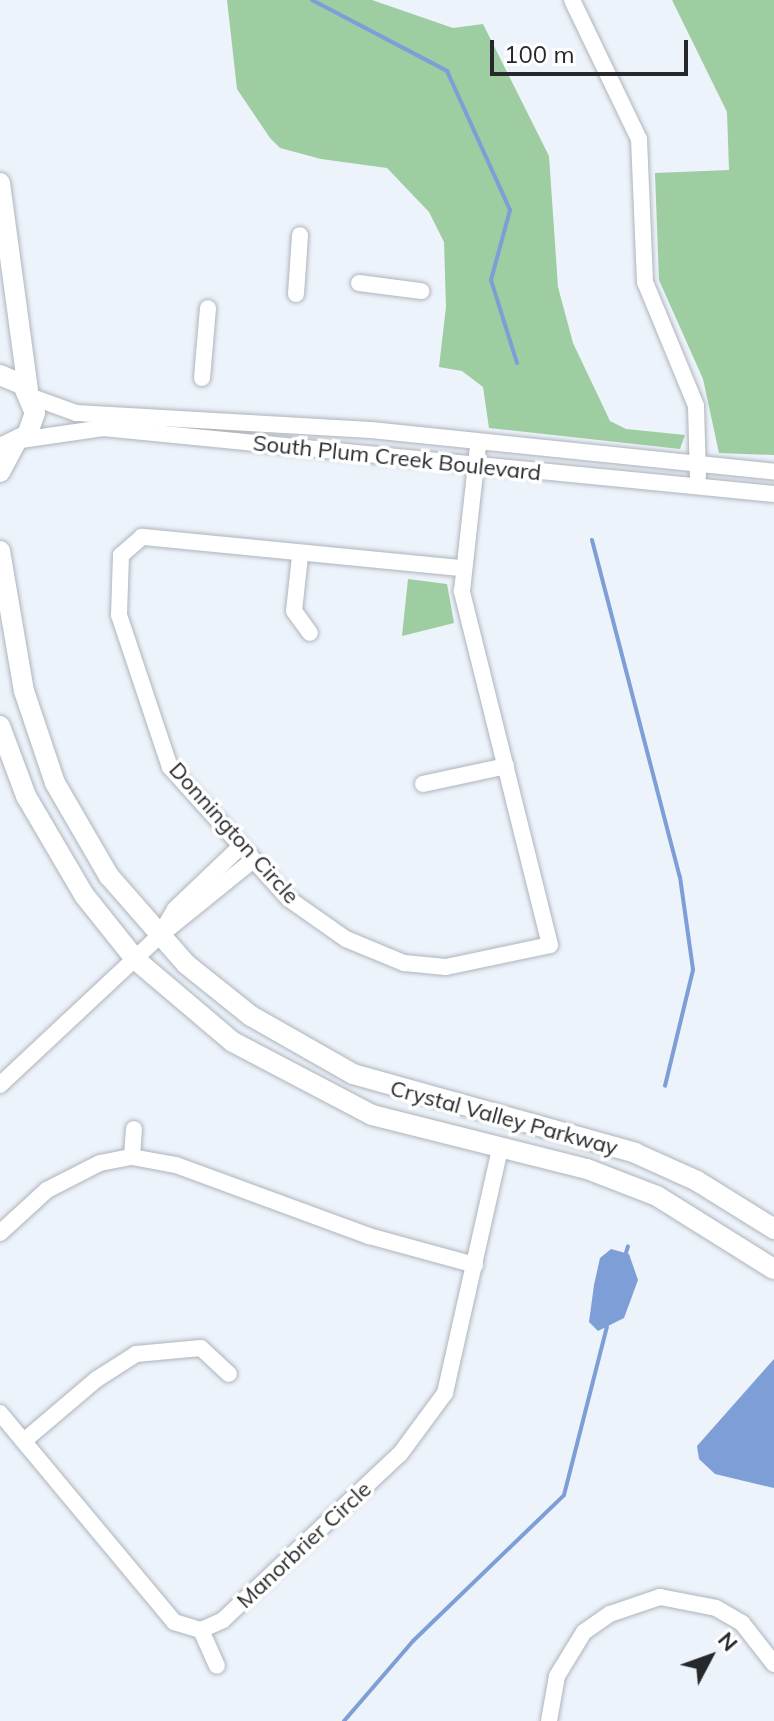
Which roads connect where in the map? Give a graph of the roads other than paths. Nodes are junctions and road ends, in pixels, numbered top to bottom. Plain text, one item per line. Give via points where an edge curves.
1 (572, 0) edge
2 (0, 183) edge
3 (300, 235) dead end
4 (359, 283) dead end
5 (421, 291) dead end
6 (296, 294) dead end
7 (208, 308) dead end
8 (0, 375) edge
9 (202, 378) dead end
10 (30, 393) junction
11 (12, 444) edge
12 (478, 445) junction
13 (698, 465) junction
14 (474, 468) junction
15 (0, 472) edge
16 (774, 472) edge
17 (698, 486) junction
18 (774, 494) edge
19 (0, 551) edge
20 (300, 556) junction
21 (460, 568) junction
22 (310, 633) dead end
23 (0, 726) edge
24 (506, 766) junction
25 (423, 784) dead end
26 (240, 847) junction
27 (253, 860) junction
28 (158, 937) junction
29 (135, 959) junction
30 (0, 1085) edge
31 (134, 1129) dead end
32 (500, 1148) junction
33 (132, 1157) junction
34 (774, 1229) edge
35 (0, 1233) edge
36 (475, 1265) junction
37 (774, 1269) edge
38 (229, 1374) dead end
39 (0, 1413) edge
40 (25, 1440) junction
41 (201, 1630) junction
42 (774, 1664) edge
43 (217, 1666) dead end
44 (549, 1721) edge

1 - 13 street via 639,139 645,282 696,406
2 - 10 main road
3 - 6 street
4 - 5 street
7 - 9 street
8 - 10 main road
10 - 11 main road via 34,420
10 - 12 street, South Plum Creek Boulevard via 76,413 371,430
11 - 14 street, South Plum Creek Boulevard via 103,428
11 - 15 main road
12 - 13 street, South Plum Creek Boulevard
12 - 14 street, Donnington Circle
13 - 16 street, South Plum Creek Boulevard
13 - 17 street
14 - 17 street, South Plum Creek Boulevard
14 - 21 street, Donnington Circle
17 - 18 street, South Plum Creek Boulevard
19 - 28 main road, Crystal Valley Parkway via 24,691 55,783 96,856
20 - 21 street, Donnington Circle
20 - 22 street via 294,611
20 - 26 street, Donnington Circle via 142,537 121,555 119,615 170,767
21 - 24 street, Donnington Circle
23 - 29 main road, Crystal Valley Parkway via 50,842
24 - 25 street
24 - 27 street, Donnington Circle via 550,945 458,965 404,963 334,931 289,899
26 - 27 street, Donnington Circle
26 - 28 street via 175,909
27 - 28 street
28 - 29 street
28 - 34 main road, Crystal Valley Parkway via 251,1016 353,1074 635,1153 697,1181
29 - 30 street
29 - 32 main road, Crystal Valley Parkway via 233,1042 304,1085 398,1124
31 - 33 street
32 - 36 street, Manorbrier Circle
32 - 37 main road, Crystal Valley Parkway via 587,1169 657,1196
33 - 35 street via 100,1163 47,1190
33 - 36 street via 176,1165 369,1236
36 - 41 street, Manorbrier Circle via 454,1366 423,1429 258,1592
38 - 40 street via 201,1348 136,1354
39 - 40 street
40 - 41 street via 174,1622
41 - 43 street
42 - 44 street via 742,1623 716,1608 660,1597 610,1614 584,1632 557,1676

